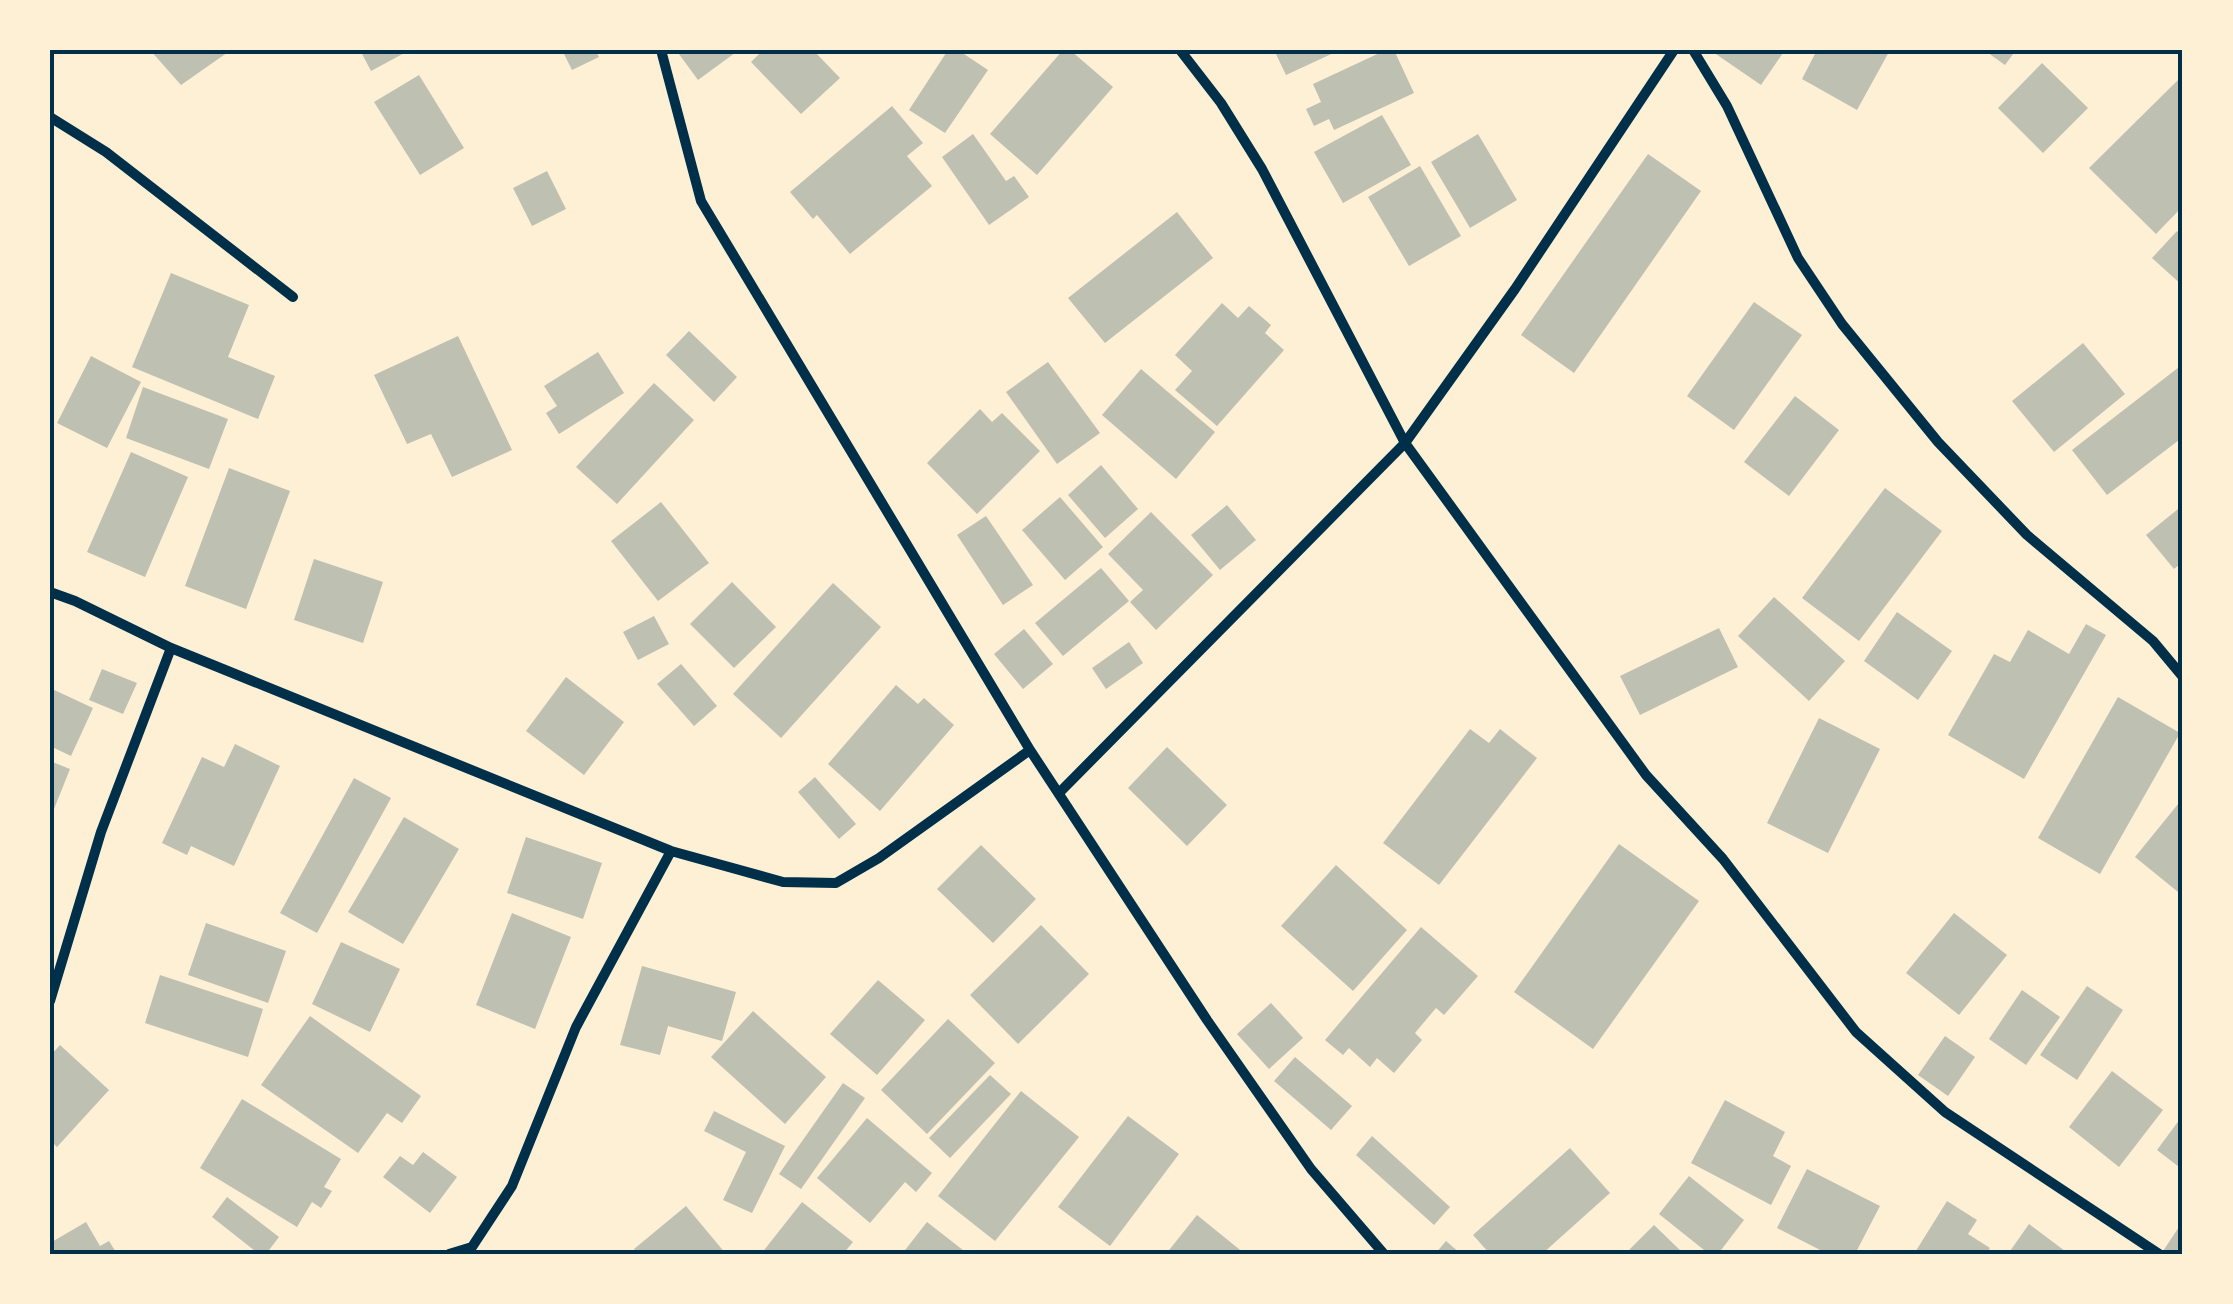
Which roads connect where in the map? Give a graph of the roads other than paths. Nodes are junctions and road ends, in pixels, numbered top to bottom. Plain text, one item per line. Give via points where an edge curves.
1 (661, 50) edge
2 (1180, 50) edge
3 (1674, 50) edge
4 (1693, 50) edge
5 (50, 117) edge
6 (292, 297) dead end
7 (1405, 442) junction
8 (50, 592) edge
9 (171, 648) junction
10 (2183, 677) edge
11 (1030, 750) junction
12 (1060, 792) junction
13 (671, 851) junction
14 (50, 1001) edge
15 (449, 1254) edge
16 (1384, 1254) edge
17 (2159, 1254) edge

1 - 11 street via 701,201
2 - 7 street via 1262,169
3 - 7 street
4 - 10 street via 1727,106 1798,258 1842,324 1938,442 2027,535 2153,641
5 - 6 street via 106,152
7 - 12 street
7 - 17 street via 1646,775 1723,859 1856,1032 1945,1112
8 - 9 street
9 - 13 street
9 - 14 street via 101,832
11 - 12 street
11 - 13 street via 836,882 782,882
12 - 16 street via 1259,1094
13 - 15 street via 576,1027 512,1186 472,1248

